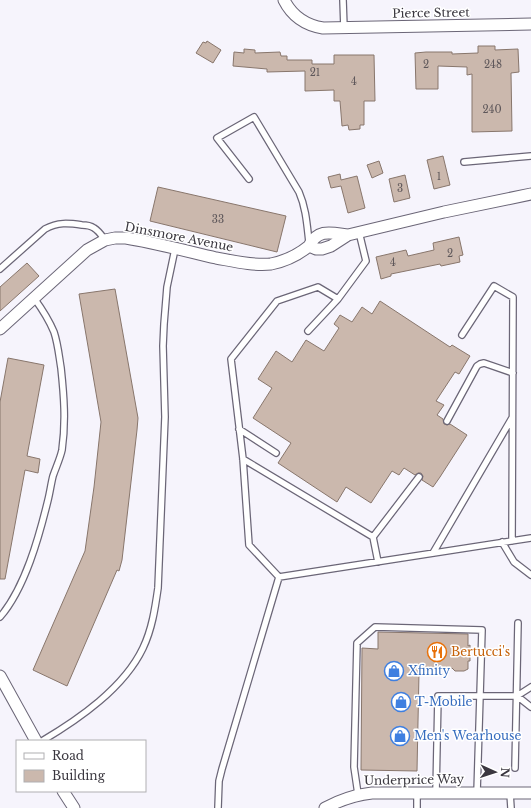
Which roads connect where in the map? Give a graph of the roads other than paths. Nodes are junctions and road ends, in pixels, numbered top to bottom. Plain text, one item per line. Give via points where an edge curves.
1 (284, 0) edge
2 (343, 0) edge
3 (531, 24) edge
4 (344, 28) junction
5 (531, 156) edge
6 (464, 162) dead end
7 (249, 179) dead end
8 (531, 194) edge
9 (359, 232) junction
10 (105, 240) junction
11 (309, 246) junction
12 (175, 249) junction
13 (0, 269) edge
14 (34, 298) junction
15 (338, 299) junction
16 (0, 329) edge
17 (308, 331) dead end
18 (462, 335) dead end
19 (513, 373) junction
20 (512, 418) junction
21 (447, 421) dead end
22 (239, 429) junction
23 (276, 453) dead end
24 (242, 459) junction
25 (418, 477) dead end
26 (373, 537) junction
27 (531, 538) edge
28 (512, 540) junction
29 (502, 542) junction
30 (433, 553) junction
31 (378, 562) junction
32 (531, 575) edge
33 (279, 577) junction
34 (0, 618) edge
35 (518, 623) dead end
36 (0, 676) edge
37 (531, 687) edge
38 (480, 696) junction
39 (517, 696) junction
40 (531, 707) edge
41 (35, 740) edge
42 (44, 740) edge
43 (515, 768) dead end
44 (64, 792) edge
45 (417, 792) junction
46 (436, 792) junction
47 (477, 793) junction
48 (510, 793) junction
49 (531, 793) edge
50 (358, 794) junction
51 (74, 808) edge
52 (218, 808) edge
53 (325, 808) edge
54 (417, 808) edge
55 (511, 808) edge

1 - 4 street, Pierce Street via 292,13 302,21 314,26
2 - 4 lane
3 - 4 street, Pierce Street
5 - 6 lane
7 - 11 lane via 217,138 254,117 303,200
8 - 9 street, Dinsmore Avenue
9 - 11 street, Dinsmore Avenue via 348,235 323,234
9 - 15 lane via 366,261
10 - 12 street, Dinsmore Avenue via 126,238
10 - 13 lane via 94,228 86,225 52,225
10 - 14 street, Dinsmore Avenue via 87,250
11 - 12 street, Dinsmore Avenue via 293,257 269,264 242,263
12 - 42 lane via 165,304 158,588 154,616 142,648 125,675 91,708
14 - 16 street, Dinsmore Avenue
14 - 34 lane via 49,321 57,341 64,390 64,436 40,532 27,570 11,603
15 - 17 lane
15 - 22 lane via 318,287 277,301 231,359
18 - 19 lane via 494,286 513,297
19 - 20 lane
19 - 21 lane via 484,363 477,366
20 - 28 lane
20 - 30 lane
22 - 23 lane
22 - 24 lane
24 - 26 lane
24 - 33 lane via 249,545
25 - 26 lane
26 - 31 lane
27 - 28 lane
28 - 29 lane
29 - 30 lane
29 - 32 lane via 514,562
30 - 31 lane
31 - 33 lane
33 - 52 lane via 222,769
35 - 39 lane
36 - 41 street
37 - 39 lane
38 - 39 lane
38 - 46 lane via 438,696
38 - 47 lane
38 - 50 lane via 482,630 375,626 357,643 354,767
39 - 40 lane
39 - 43 lane
44 - 51 street
45 - 46 street, Underprice Way
45 - 50 street, Underprice Way
45 - 54 lane
46 - 47 street, Underprice Way
47 - 48 street, Underprice Way
48 - 49 street, Underprice Way
48 - 55 lane
50 - 53 street, Underprice Way

